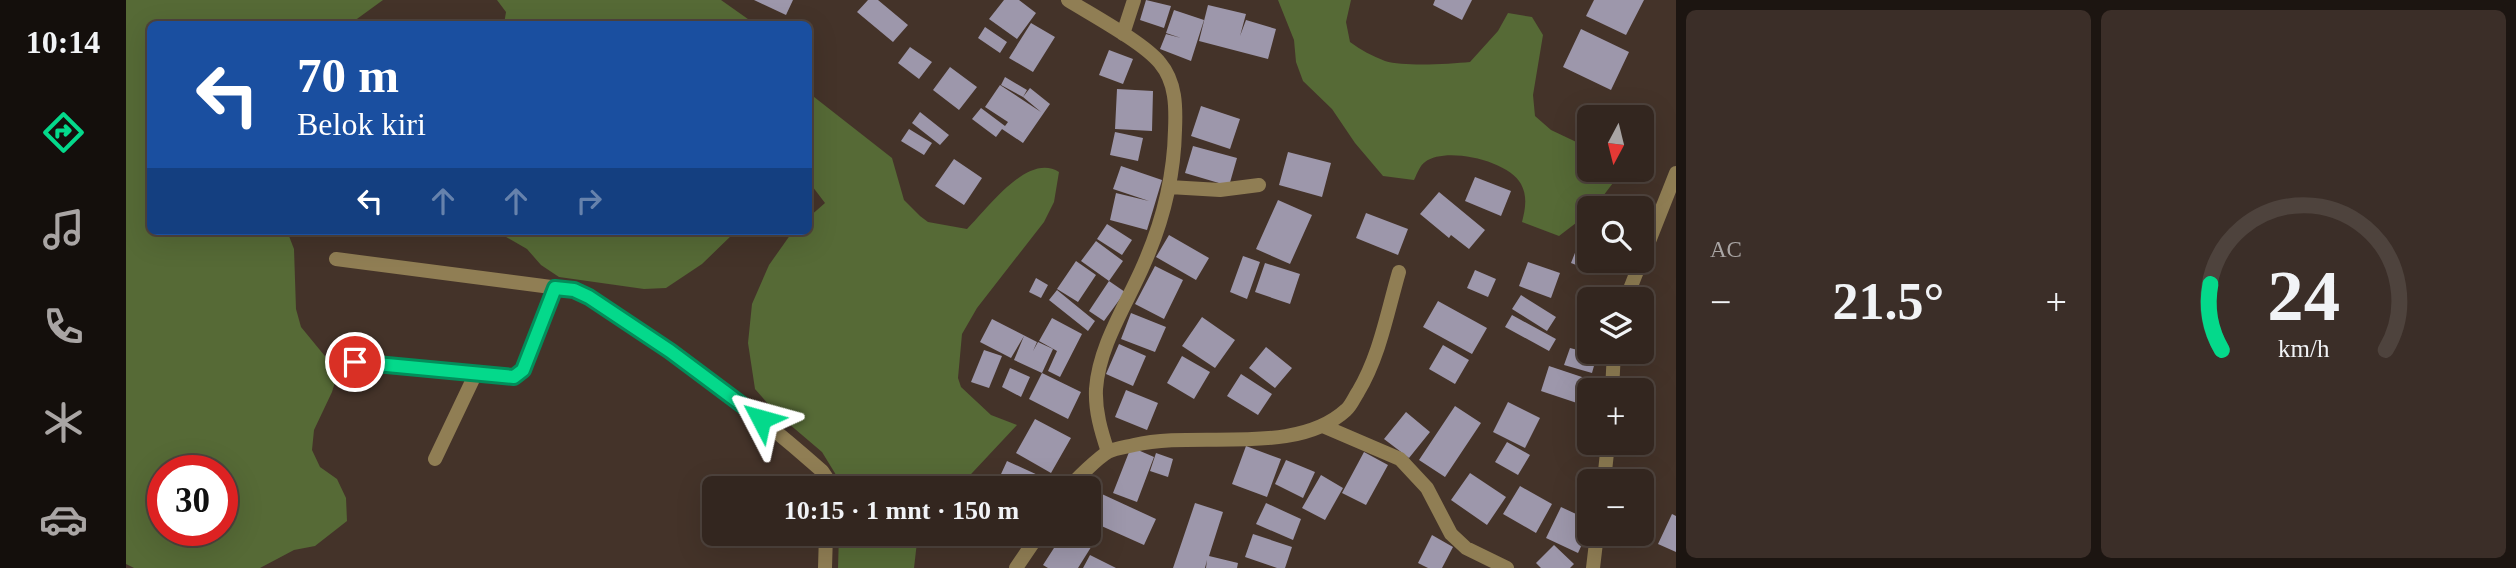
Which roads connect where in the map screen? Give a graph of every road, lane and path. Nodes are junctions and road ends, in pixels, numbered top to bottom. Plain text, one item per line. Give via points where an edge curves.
1 (1068, 0) edge
2 (1134, 0) edge
3 (1123, 34) junction
4 (1676, 173) edge
5 (1259, 185) dead end
6 (1169, 187) junction
7 (1654, 228) edge
8 (336, 258) dead end
9 (1399, 272) dead end
10 (555, 288) junction
11 (355, 362) dead end
12 (475, 375) junction
13 (1324, 426) junction
14 (1108, 452) junction
15 (435, 459) dead end
16 (825, 476) edge
17 (1080, 476) edge
18 (826, 546) edge
19 (1031, 546) edge
20 (1596, 546) edge
21 (825, 568) edge
22 (1016, 568) edge
23 (1507, 568) edge
24 (1593, 568) edge

1 - 3 street
2 - 3 street
3 - 6 street via 1159,62 1171,85 1175,113
4 - 7 street
5 - 6 street via 1220,190
6 - 14 street via 1158,227 1102,360 1096,388 1097,418
8 - 10 street
9 - 13 street via 1364,383 1348,409
10 - 12 street via 519,374 509,378
10 - 16 street via 589,297 721,388
11 - 12 street
12 - 15 street
13 - 14 street via 1277,438 1147,442
13 - 23 street via 1400,458 1427,488 1451,534 1465,548
14 - 17 street
18 - 21 street
19 - 22 street
20 - 24 street

